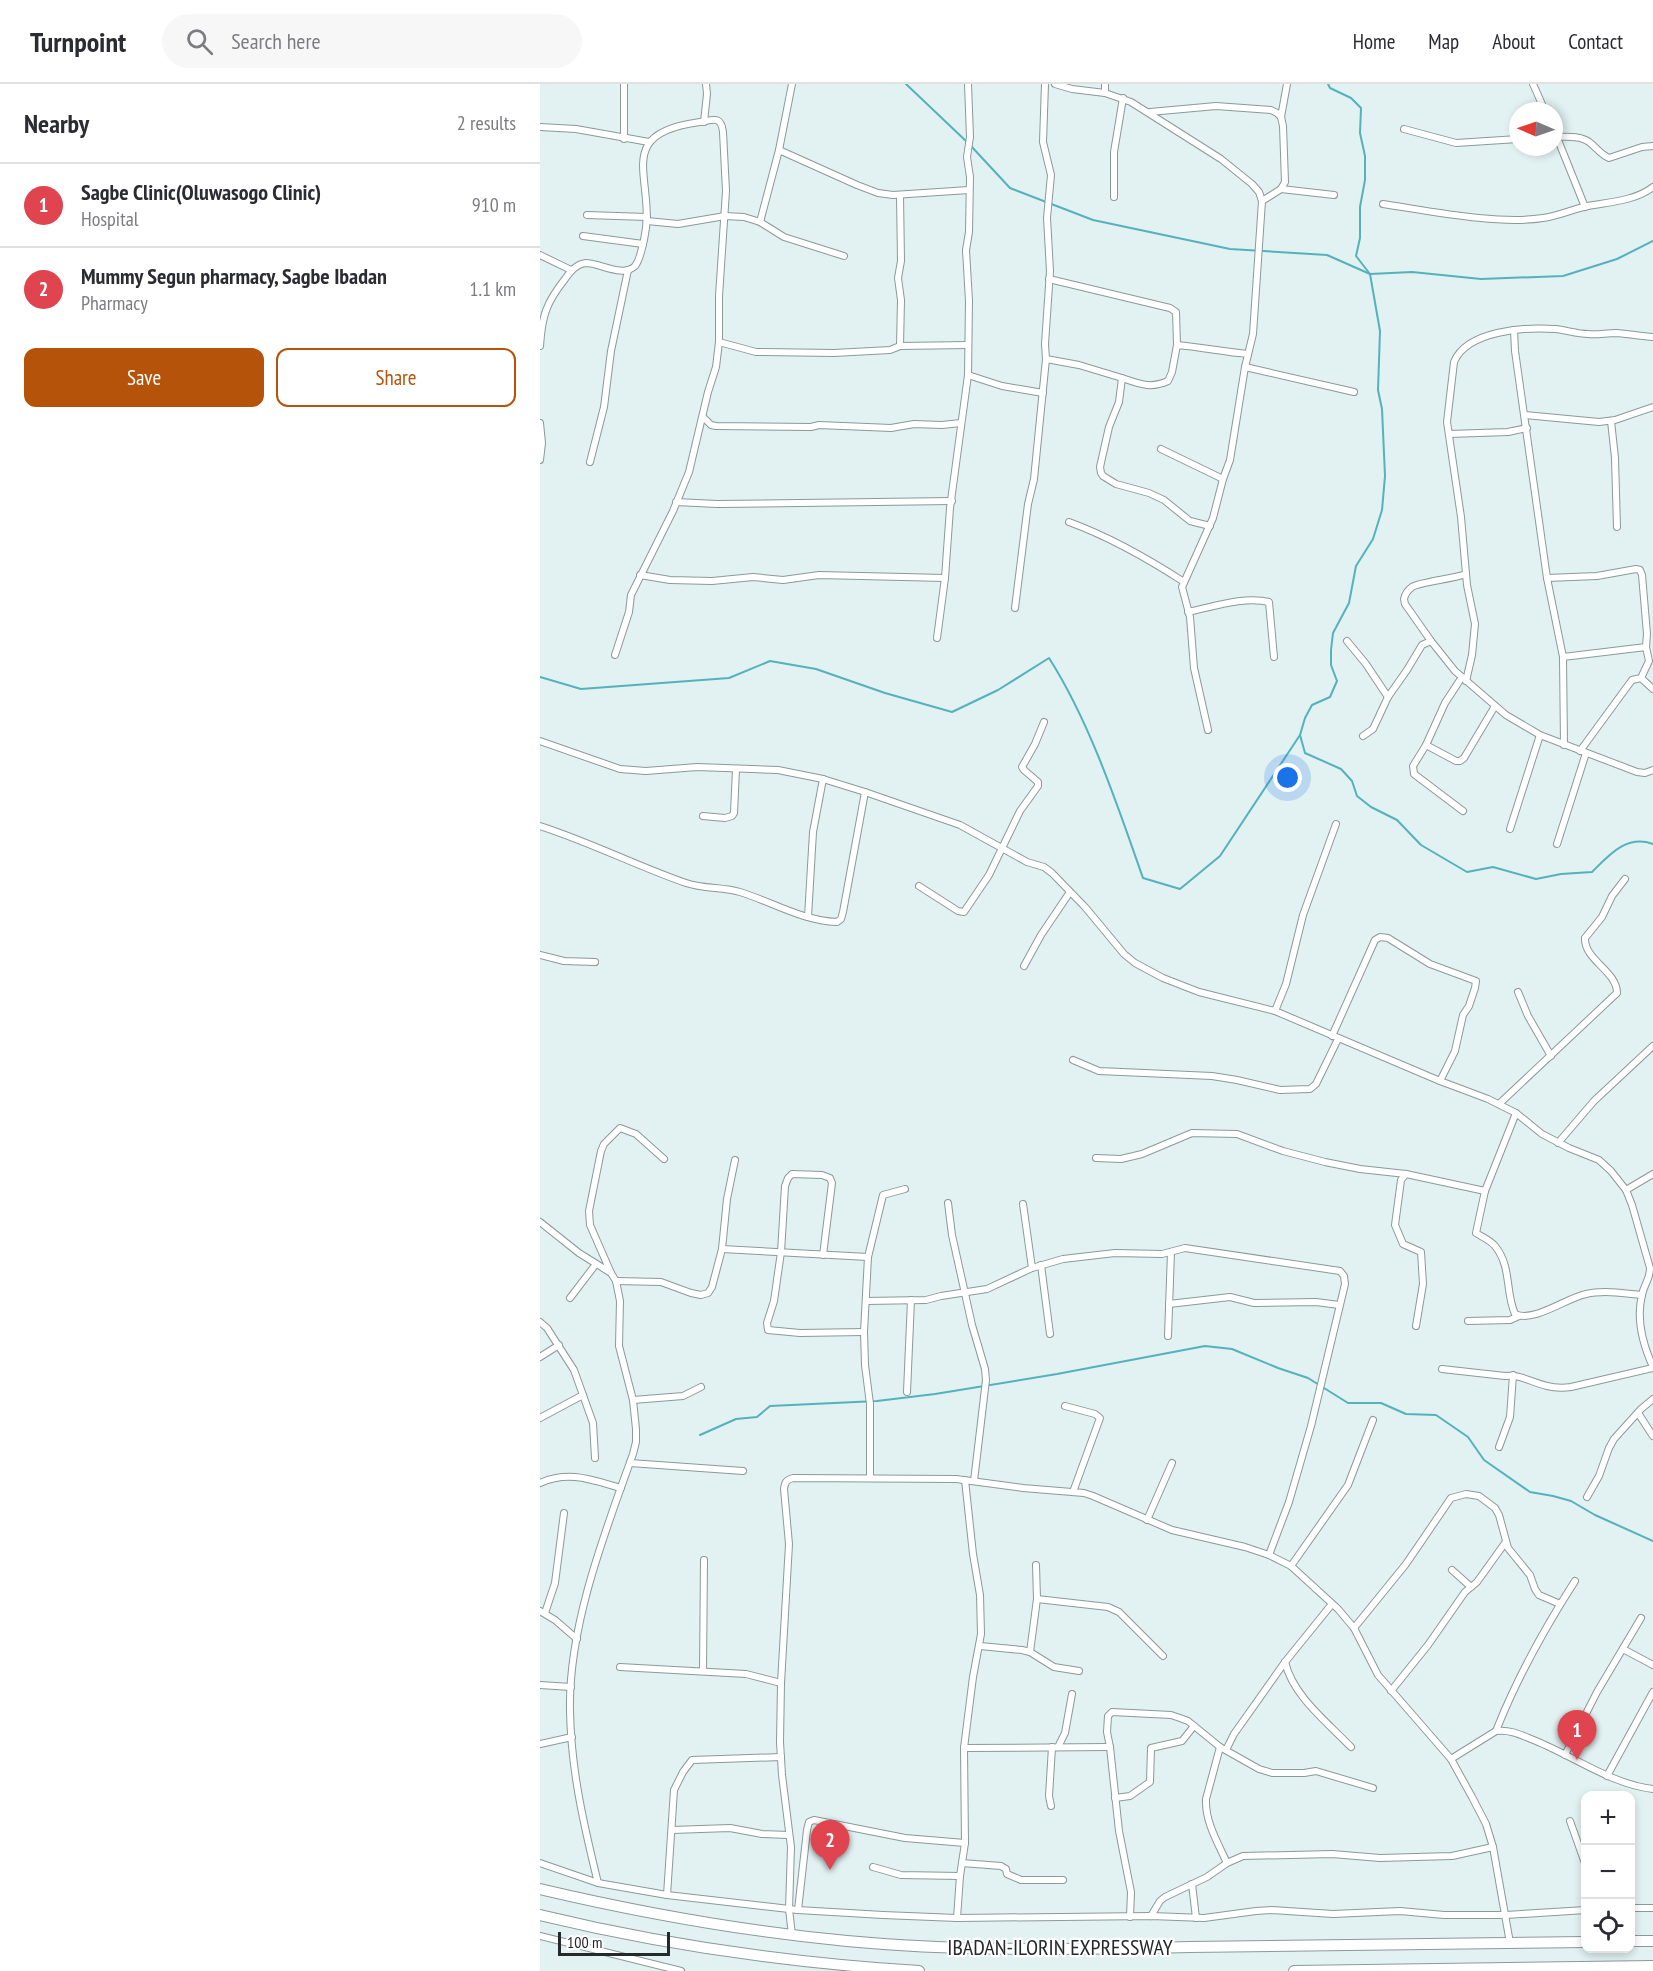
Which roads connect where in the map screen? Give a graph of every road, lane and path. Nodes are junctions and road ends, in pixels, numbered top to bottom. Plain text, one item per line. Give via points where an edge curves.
1 (624, 84) edge
2 (706, 84) edge
3 (792, 84) edge
4 (968, 84) edge
5 (1045, 84) edge
6 (1054, 84) edge
7 (1106, 84) edge
8 (1287, 84) edge
9 (1533, 84) edge
10 (1105, 93) junction
11 (1123, 98) junction
12 (1541, 102) edge
13 (1149, 112) junction
14 (1281, 117) junction
15 (704, 122) junction
16 (540, 127) edge
17 (1404, 129) dead end
18 (1563, 137) edge
19 (624, 139) junction
20 (1509, 140) edge
21 (649, 142) junction
22 (1653, 146) edge
23 (779, 150) junction
24 (1563, 154) edge
25 (1653, 187) edge
26 (1281, 189) junction
27 (969, 190) junction
28 (900, 195) junction
29 (1335, 195) dead end
30 (1114, 197) dead end
31 (1262, 201) junction
32 (1383, 204) dead end
33 (1585, 207) junction
34 (587, 215) dead end
35 (726, 216) junction
36 (647, 219) junction
37 (760, 222) junction
38 (583, 236) dead end
39 (644, 244) junction
40 (540, 255) edge
41 (844, 256) dead end
42 (572, 270) junction
43 (628, 270) junction
44 (1049, 279) junction
45 (541, 322) edge
46 (1514, 330) junction
47 (1653, 337) edge
48 (720, 342) junction
49 (968, 345) junction
50 (1177, 345) junction
51 (540, 346) edge
52 (900, 346) junction
53 (1248, 354) junction
54 (1046, 359) junction
55 (1245, 367) junction
56 (968, 375) junction
57 (1122, 378) junction
58 (1354, 392) dead end
59 (1042, 393) junction
60 (1653, 407) edge
61 (1525, 415) junction
62 (703, 417) junction
63 (1611, 420) junction
64 (540, 423) edge
65 (961, 423) junction
66 (1527, 429) junction
67 (1449, 434) junction
68 (1161, 449) dead end
69 (540, 460) edge
70 (590, 462) dead end
71 (1223, 479) junction
72 (952, 501) junction
73 (676, 502) junction
74 (1069, 522) dead end
75 (1210, 526) junction
76 (1617, 527) dead end
77 (1466, 574) junction
78 (640, 575) junction
79 (945, 578) junction
80 (1547, 578) junction
81 (1184, 582) junction
82 (1015, 608) dead end
83 (1188, 612) junction
84 (937, 638) dead end
85 (1347, 641) dead end
86 (1431, 641) junction
87 (1646, 647) junction
88 (615, 655) dead end
89 (1274, 657) dead end
90 (1563, 657) junction
91 (1641, 678) junction
92 (1464, 679) junction
93 (1653, 689) edge
94 (1388, 697) junction
95 (1494, 706) junction
96 (1044, 722) dead end
97 (1208, 730) dead end
98 (1540, 735) junction
99 (1363, 736) dead end
100 (540, 741) edge
101 (1426, 745) junction
102 (1564, 745) junction
103 (1583, 752) junction
104 (736, 769) junction
105 (1653, 770) edge
106 (823, 779) junction
107 (865, 792) junction
108 (1463, 811) dead end
109 (703, 816) dead end
110 (1336, 824) dead end
111 (540, 826) edge
112 (1510, 829) dead end
113 (1557, 844) dead end
114 (1002, 848) junction
115 (1624, 879) dead end
116 (919, 886) dead end
117 (1070, 892) junction
118 (808, 917) junction
119 (540, 955) edge
120 (595, 962) dead end
121 (1024, 966) dead end
122 (1518, 992) dead end
123 (1275, 1011) junction
124 (1335, 1037) junction
125 (1653, 1046) edge
126 (1551, 1056) junction
127 (1073, 1060) dead end
128 (1440, 1081) junction
129 (1499, 1104) junction
130 (1516, 1113) junction
131 (1558, 1143) junction
132 (1096, 1158) dead end
133 (664, 1159) dead end
134 (735, 1160) dead end
135 (1406, 1174) junction
136 (1653, 1174) edge
137 (905, 1189) dead end
138 (1626, 1190) junction
139 (1485, 1191) junction
140 (948, 1203) dead end
141 (1023, 1204) dead end
142 (540, 1222) edge
143 (1653, 1246) edge
144 (722, 1249) junction
145 (1646, 1251) junction
146 (781, 1252) junction
147 (1171, 1252) junction
148 (823, 1255) junction
149 (868, 1257) junction
150 (596, 1264) junction
151 (1041, 1265) junction
152 (1032, 1268) junction
153 (611, 1273) junction
154 (616, 1281) junction
155 (966, 1293) junction
156 (1642, 1295) junction
157 (570, 1298) dead end
158 (911, 1300) junction
159 (866, 1301) junction
160 (1169, 1304) junction
161 (1339, 1305) junction
162 (1519, 1316) junction
163 (1468, 1321) dead end
164 (540, 1322) edge
165 (1416, 1326) dead end
166 (864, 1332) junction
167 (1050, 1334) dead end
168 (1168, 1336) dead end
169 (559, 1346) junction
170 (540, 1357) edge
171 (1442, 1368) dead end
172 (1653, 1368) edge
173 (1513, 1375) junction
174 (701, 1387) dead end
175 (907, 1392) dead end
176 (583, 1395) junction
177 (1653, 1399) edge
178 (633, 1400) junction
179 (1065, 1406) dead end
180 (1638, 1413) junction
181 (540, 1418) edge
182 (1373, 1420) dead end
183 (1653, 1436) edge
184 (1499, 1447) dead end
185 (595, 1458) dead end
186 (630, 1463) junction
187 (1172, 1463) dead end
188 (743, 1471) dead end
189 (870, 1478) junction
190 (965, 1480) junction
191 (974, 1481) junction
192 (540, 1483) edge
193 (621, 1488) junction
194 (1073, 1492) junction
195 (1587, 1497) dead end
196 (564, 1513) dead end
197 (1147, 1520) junction
198 (1506, 1544) junction
199 (1269, 1555) junction
200 (704, 1560) dead end
201 (1036, 1565) dead end
202 (1291, 1566) junction
203 (1452, 1570) dead end
204 (1575, 1581) dead end
205 (1472, 1587) junction
206 (1037, 1599) junction
207 (1332, 1604) junction
208 (1560, 1604) junction
209 (543, 1612) edge
210 (1641, 1618) dead end
211 (1354, 1628) junction
212 (577, 1639) junction
213 (980, 1646) junction
214 (1623, 1649) junction
215 (1030, 1652) junction
216 (1163, 1656) dead end
217 (1285, 1662) junction
218 (1653, 1665) edge
219 (620, 1667) dead end
220 (703, 1671) junction
221 (1080, 1671) dead end
222 (781, 1683) junction
223 (540, 1685) edge
224 (571, 1687) junction
225 (1391, 1691) junction
226 (1653, 1692) edge
227 (1072, 1694) dead end
228 (1194, 1726) junction
229 (1496, 1731) junction
230 (572, 1737) junction
231 (540, 1744) edge
232 (1055, 1747) junction
233 (1110, 1747) junction
234 (1351, 1747) dead end
235 (1223, 1748) junction
236 (964, 1749) junction
237 (1565, 1755) junction
238 (781, 1757) junction
239 (1451, 1759) junction
240 (1607, 1776) junction
241 (1373, 1788) dead end
242 (1653, 1789) edge
243 (1115, 1798) junction
244 (1051, 1806) dead end
245 (1570, 1821) dead end
246 (672, 1830) junction
247 (789, 1835) junction
248 (965, 1843) junction
249 (1493, 1847) junction
250 (1581, 1852) edge
251 (540, 1863) edge
252 (962, 1863) junction
253 (1227, 1863) junction
254 (873, 1867) dead end
255 (960, 1876) junction
256 (1063, 1880) dead end
257 (598, 1882) junction
258 (1192, 1884) junction
259 (540, 1889) edge
260 (667, 1895) junction
261 (1635, 1908) edge
262 (1653, 1908) edge
263 (789, 1909) junction
264 (798, 1910) junction
265 (1581, 1910) edge
266 (540, 1915) edge
267 (1506, 1915) junction
268 (1151, 1916) junction
269 (1131, 1917) junction
270 (957, 1918) junction
271 (1196, 1918) junction
272 (792, 1935) junction
273 (540, 1936) edge
274 (1635, 1941) edge
275 (1653, 1941) edge
276 (1581, 1942) edge
277 (1510, 1943) junction
278 (1653, 1966) edge
279 (678, 1971) edge
280 (919, 1971) edge
281 (1294, 1971) edge

1 - 19 street
2 - 15 street
3 - 23 street
4 - 27 street
5 - 44 street via 1043,142 1051,175 1047,218
6 - 10 street
7 - 10 street
8 - 14 street
9 - 12 street
10 - 11 street
11 - 13 street
11 - 30 street via 1114,152
13 - 14 street via 1216,106 1271,110
13 - 31 street via 1221,159 1252,184
14 - 26 street via 1285,176
15 - 21 street via 665,130
15 - 35 street via 715,120 722,124
16 - 19 street via 576,129
17 - 20 street via 1456,143
18 - 22 street via 1586,140 1610,158
19 - 21 street
21 - 36 street via 643,164
23 - 28 street via 857,185
23 - 37 street
24 - 33 street
25 - 33 street via 1637,196
26 - 29 street
26 - 31 street
27 - 28 street
27 - 49 street
28 - 52 street
31 - 53 street via 1253,334
32 - 33 street via 1486,218 1527,219
34 - 36 street
35 - 36 street via 678,224
35 - 37 street
35 - 48 street via 719,296
36 - 39 street
37 - 41 street via 784,237
38 - 39 street
39 - 43 street via 634,267
40 - 42 street
42 - 43 street via 585,263
42 - 45 street via 549,299
43 - 70 street via 604,407
44 - 50 street via 1170,308 1176,312
44 - 54 street
45 - 51 street
46 - 47 street via 1553,328
46 - 61 street
46 - 67 street via 1487,336 1457,355 1447,413
48 - 52 street via 768,352 834,353
48 - 62 street
49 - 52 street
49 - 56 street
50 - 53 street
50 - 57 street via 1168,381 1148,386
53 - 55 street
54 - 57 street
54 - 59 street
55 - 58 street
55 - 71 street via 1230,460
56 - 59 street
56 - 65 street
57 - 75 street via 1101,473 1120,486 1144,491 1164,500 1190,520
59 - 82 street
60 - 63 street
61 - 63 street
61 - 66 street
62 - 65 street via 716,426 891,428
62 - 73 street via 689,472
63 - 76 street
64 - 69 street
65 - 72 street
66 - 67 street
66 - 80 street
67 - 77 street
68 - 71 street
71 - 75 street
72 - 73 street
72 - 79 street
73 - 78 street
74 - 81 street via 1144,556
75 - 81 street
77 - 86 street via 1418,584 1405,595 1406,604
77 - 92 street via 1475,624 1472,655
78 - 79 street via 712,581 819,575
78 - 88 street
79 - 84 street
80 - 87 street via 1640,570
80 - 90 street
81 - 83 street
83 - 89 street via 1235,603 1269,602
83 - 97 street via 1194,668
85 - 94 street
86 - 92 street
86 - 94 street via 1422,645
87 - 90 street
87 - 91 street via 1648,661
90 - 102 street
91 - 93 street
91 - 103 street via 1632,680
92 - 95 street
92 - 101 street via 1445,703
94 - 99 street via 1372,729
95 - 98 street
95 - 101 street via 1460,761
96 - 114 street via 1022,767 1038,786 1020,811
98 - 102 street
98 - 112 street
100 - 104 street via 620,770
101 - 108 street via 1413,766 1414,774
102 - 103 street
103 - 105 street via 1637,772
103 - 113 street
104 - 106 street via 778,770
104 - 109 street via 732,816
106 - 107 street
106 - 118 street via 813,832
107 - 114 street via 960,825
107 - 118 street via 841,919 837,922
110 - 123 street via 1303,915
111 - 118 street via 687,883 738,891
114 - 116 street via 963,912
114 - 117 street via 1044,867
115 - 126 street via 1585,938 1586,948 1615,983 1617,993
117 - 121 street
117 - 123 street via 1135,963 1199,992
119 - 120 street
122 - 126 street
123 - 124 street
124 - 127 street via 1316,1084 1310,1089 1280,1090 1212,1076 1099,1071
124 - 128 street
124 - 128 street via 1374,939 1388,938 1430,964 1476,981 1455,1051
125 - 131 street via 1598,1096
126 - 129 street
128 - 129 street
129 - 130 street
130 - 131 street
130 - 139 street
131 - 138 street via 1599,1160
132 - 135 street via 1121,1159 1142,1154 1192,1133 1237,1134 1325,1162
133 - 153 street via 636,1134 620,1128 600,1151 590,1225
134 - 144 street
135 - 139 street
135 - 165 street via 1401,1180 1395,1225 1403,1244 1421,1252 1423,1284
136 - 138 street
137 - 149 street via 883,1195
138 - 145 street
139 - 162 street via 1476,1233 1490,1241 1501,1255 1513,1309
140 - 155 street
141 - 152 street
142 - 150 street
143 - 145 street
144 - 146 street
144 - 154 street via 708,1293 691,1293 661,1282
145 - 156 street via 1650,1277
146 - 148 street
146 - 148 street via 785,1186 792,1174 798,1173 830,1178
146 - 166 street via 768,1330
147 - 151 street via 1098,1254
147 - 160 street
147 - 161 street via 1193,1248 1340,1271 1345,1284
148 - 149 street
149 - 159 street
150 - 153 street
150 - 157 street
151 - 152 street
151 - 167 street
152 - 155 street via 997,1286
153 - 154 street
154 - 178 street via 620,1301 618,1346
155 - 158 street
155 - 191 street via 986,1380
156 - 162 street via 1586,1293 1548,1310
156 - 172 street via 1641,1333
158 - 159 street
158 - 175 street
159 - 166 street
160 - 161 street via 1230,1297 1254,1304
160 - 168 street
161 - 199 street via 1311,1426
162 - 163 street via 1510,1320
164 - 169 street
166 - 189 street via 870,1404
169 - 170 street
169 - 176 street
171 - 173 street
172 - 173 street via 1557,1388
173 - 184 street via 1510,1417
174 - 178 street via 683,1396
176 - 181 street
176 - 185 street via 593,1423
177 - 180 street
178 - 186 street via 636,1442
179 - 194 street via 1101,1418
180 - 183 street
180 - 195 street via 1609,1448
182 - 202 street via 1348,1485
186 - 188 street
186 - 193 street
187 - 197 street
189 - 190 street
189 - 222 street via 793,1478 785,1482 789,1544
190 - 191 street
190 - 213 street via 980,1595
191 - 194 street
192 - 193 street via 557,1476 579,1477
193 - 212 street via 592,1575
194 - 197 street via 1093,1496
196 - 209 street via 555,1583
197 - 199 street
198 - 205 street
198 - 208 street via 1530,1575 1539,1595
198 - 211 street via 1495,1508 1479,1496 1451,1498 1406,1564
199 - 202 street
200 - 220 street
201 - 206 street
202 - 207 street
203 - 205 street
204 - 208 street
205 - 225 street
206 - 215 street
206 - 216 street via 1108,1607 1119,1612
207 - 211 street
207 - 217 street
208 - 229 street via 1532,1652
209 - 212 street
210 - 214 street
211 - 225 street
212 - 224 street
213 - 215 street
213 - 236 street
214 - 218 street
214 - 237 street
215 - 221 street via 1054,1667
217 - 234 street via 1291,1680 1304,1698
217 - 235 street
219 - 220 street
220 - 222 street via 757,1676
222 - 238 street
223 - 224 street
224 - 230 street
225 - 239 street
226 - 240 street
227 - 232 street via 1065,1733
228 - 233 street via 1171,1715 1112,1712 1107,1732
228 - 235 street
228 - 243 street via 1182,1740 1151,1748 1150,1782 1131,1796
229 - 237 street via 1514,1732
229 - 239 street
230 - 231 street
230 - 257 street via 577,1794
232 - 233 street
232 - 236 street
232 - 244 street
233 - 243 street
235 - 241 street via 1272,1773 1316,1772
235 - 253 street via 1206,1808
236 - 248 street
237 - 240 street
238 - 246 street via 692,1760 674,1790
238 - 247 street
239 - 249 street via 1486,1824
240 - 242 street
243 - 269 street via 1131,1892
245 - 250 street
246 - 247 street via 730,1828
246 - 260 street
247 - 263 street
248 - 252 street
248 - 264 street via 905,1838 809,1822
249 - 253 street via 1452,1856 1243,1856
249 - 267 street
251 - 257 street
252 - 255 street
252 - 256 street via 1001,1866 1021,1880
253 - 258 street
254 - 255 street via 901,1875
255 - 270 street
257 - 260 street
258 - 268 street via 1165,1896
258 - 271 street
259 - 272 highway, IBADAN-ILORIN EXPRESSWAY via 665,1916
260 - 263 street
261 - 262 street
263 - 264 street
263 - 272 street
264 - 270 street
265 - 267 street
266 - 280 highway, IBADAN-ILORIN EXPRESSWAY via 766,1957
267 - 271 street via 1400,1911 1314,1914 1272,1910
267 - 277 street
268 - 269 street
268 - 271 street
269 - 270 street
272 - 277 highway, IBADAN-ILORIN EXPRESSWAY via 912,1946 1027,1949
273 - 279 street
274 - 275 highway
276 - 277 highway, IBADAN-ILORIN EXPRESSWAY
278 - 281 highway

